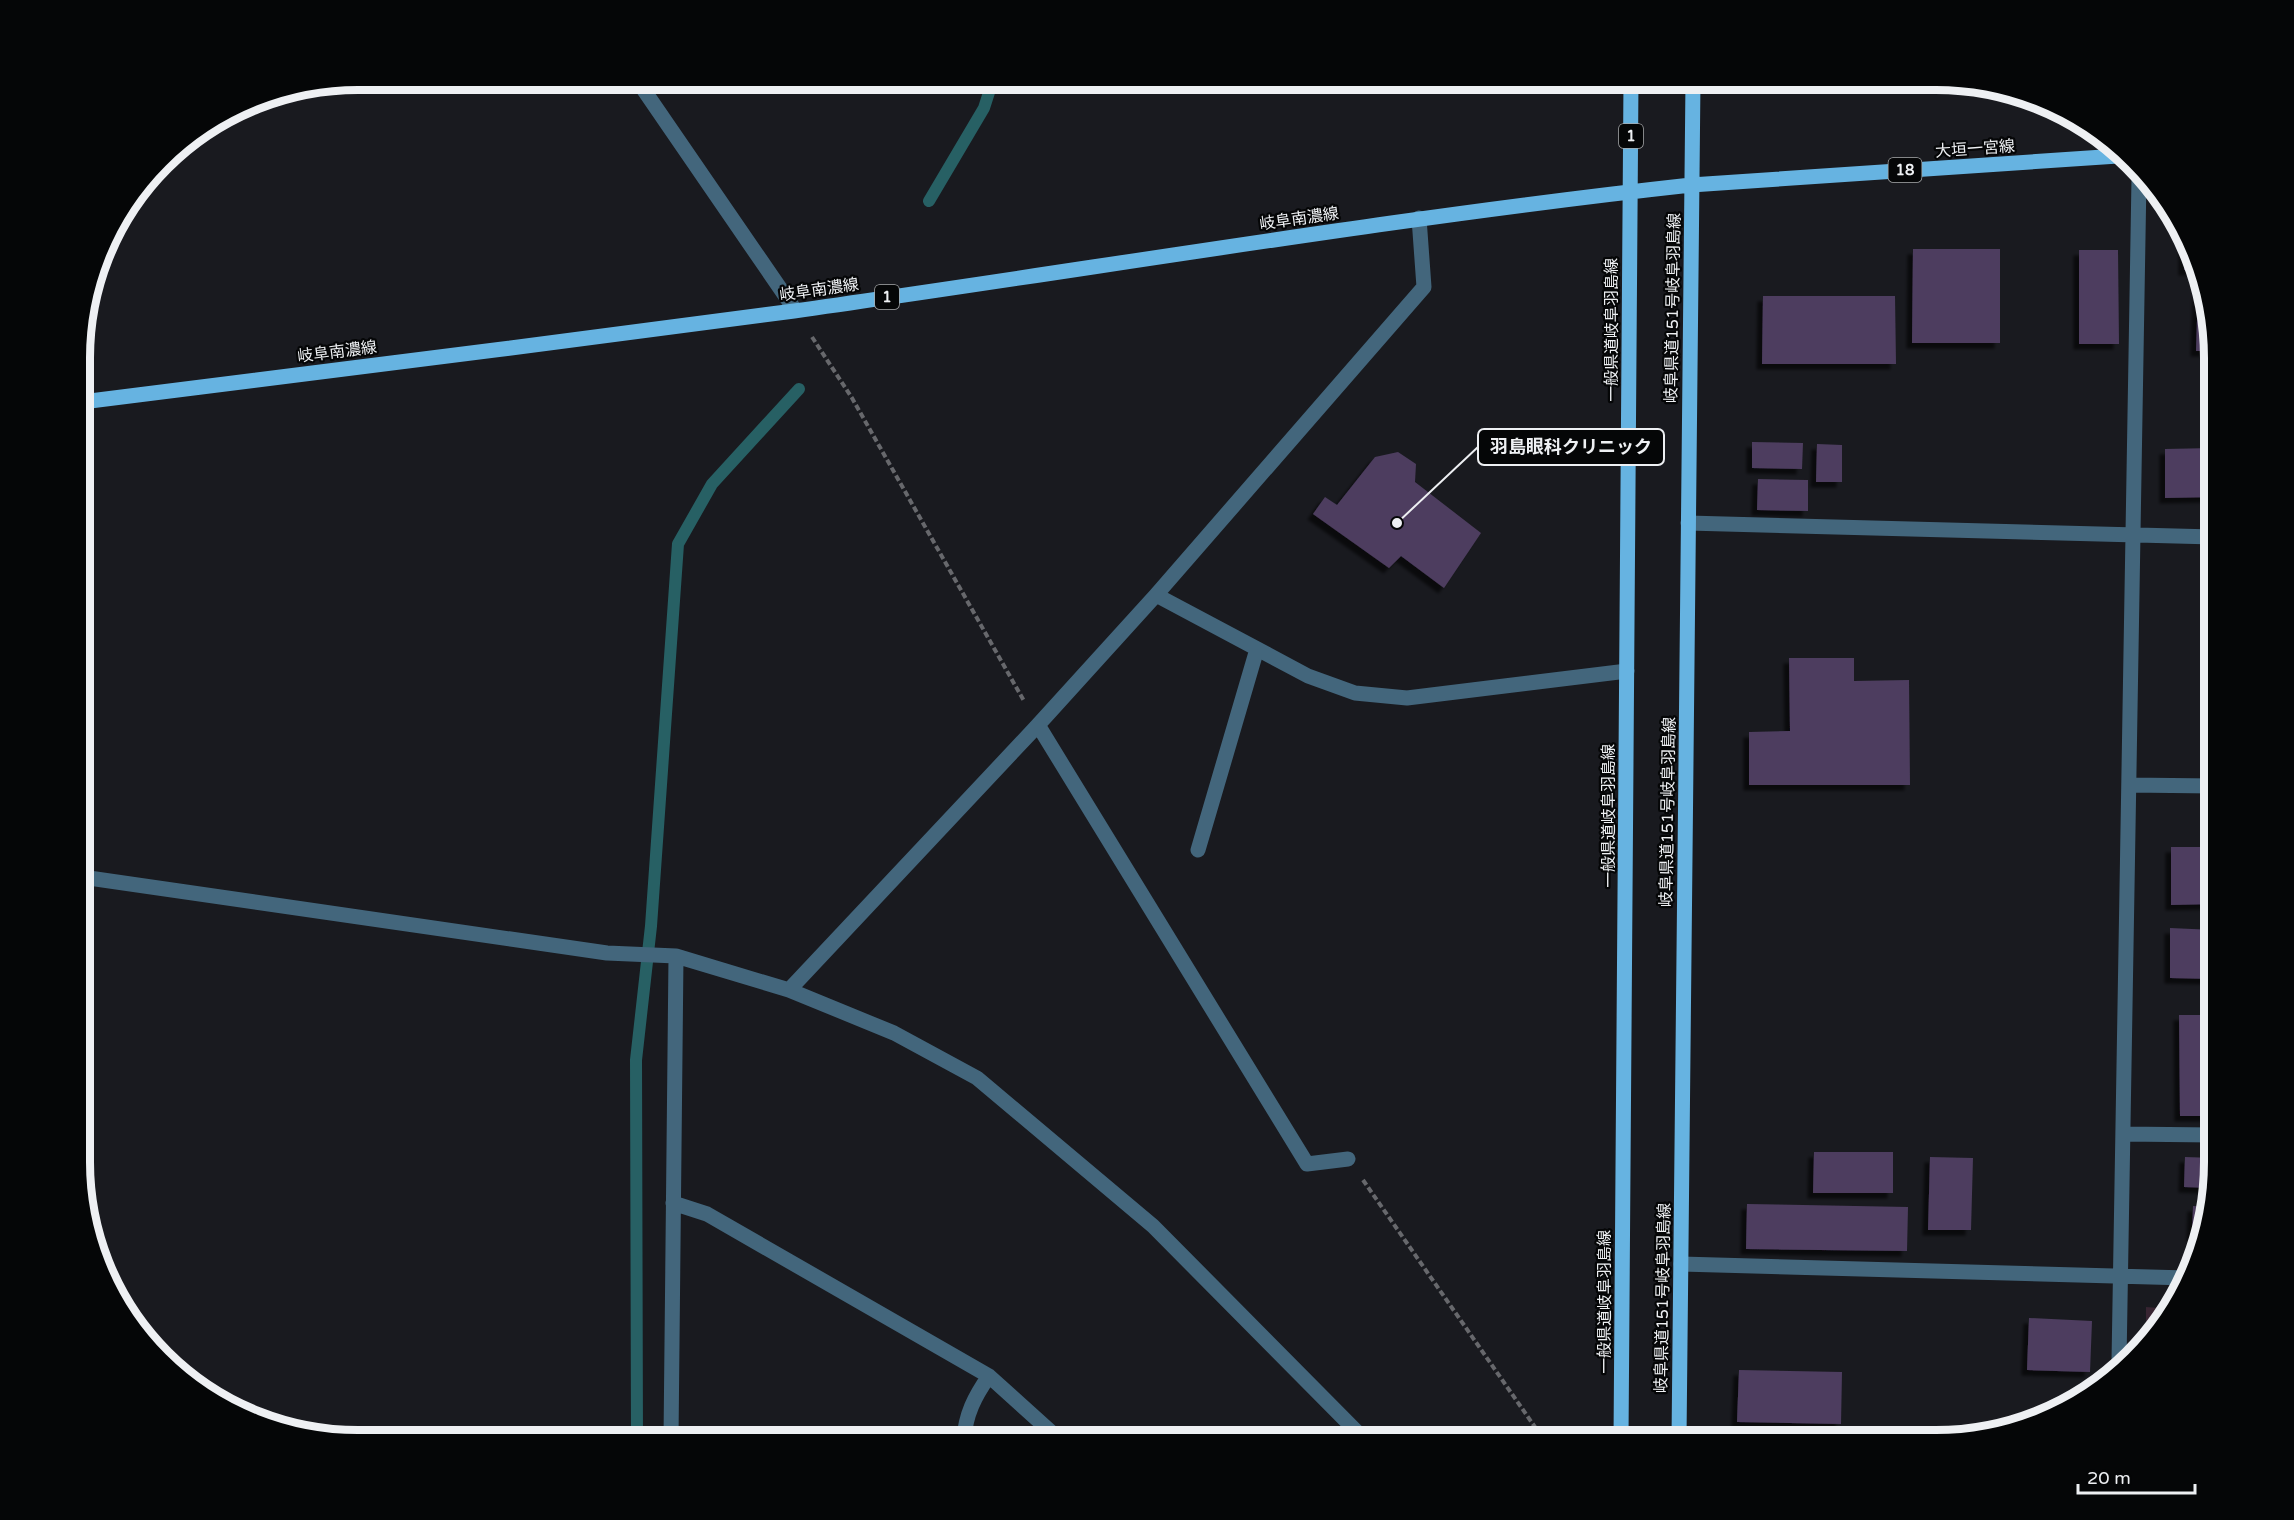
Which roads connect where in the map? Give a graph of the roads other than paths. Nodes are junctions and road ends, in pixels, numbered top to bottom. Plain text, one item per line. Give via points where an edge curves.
1 (644, 90) edge
2 (1631, 90) edge
3 (1693, 90) edge
4 (2112, 156) edge
5 (2139, 183) edge
6 (1691, 185) junction
7 (1630, 192) junction
8 (1419, 218) junction
9 (795, 310) junction
10 (90, 401) edge
11 (1688, 523) junction
12 (2133, 536) junction
13 (2204, 537) edge
14 (1156, 595) junction
15 (1257, 649) junction
16 (1627, 671) junction
17 (1038, 725) junction
18 (2129, 784) junction
19 (2204, 786) edge
20 (1198, 850) dead end
21 (90, 878) edge
22 (676, 956) junction
23 (789, 990) junction
24 (2123, 1134) junction
25 (2204, 1135) edge
26 (1348, 1159) road end
27 (673, 1203) junction
28 (1681, 1264) junction
29 (2121, 1276) junction
30 (2178, 1278) edge
31 (2119, 1358) edge
32 (989, 1376) junction
33 (671, 1430) edge
34 (964, 1430) edge
35 (1049, 1430) edge
36 (1355, 1430) edge
37 (1621, 1430) edge
38 (1679, 1430) edge

1 - 9 street
2 - 7 main road, 1
3 - 6 main road
4 - 6 main road, 大垣一宮線 / 18
5 - 12 street
6 - 7 main road, 岐阜南濃線 / 1
6 - 11 main road, 岐阜県道151号岐阜羽島線
7 - 8 main road, 岐阜南濃線 / 1
7 - 16 main road, 一般県道岐阜羽島線
8 - 9 main road, 岐阜南濃線 / 1
8 - 14 street via 1424,287
9 - 10 main road, 岐阜南濃線 / 1
11 - 12 street
11 - 28 main road, 岐阜県道151号岐阜羽島線
12 - 13 street
12 - 18 street
14 - 15 street
14 - 17 street
15 - 16 street via 1308,676 1355,693 1407,698
15 - 20 street
16 - 37 main road, 一般県道岐阜羽島線
17 - 23 street
17 - 26 street via 1307,1164
18 - 19 street
18 - 24 street
21 - 22 street via 607,952
22 - 23 street
22 - 27 street
23 - 36 street via 894,1034 977,1078 1153,1226
24 - 25 street
24 - 29 street
27 - 32 street via 707,1214
27 - 33 street
28 - 29 street
28 - 38 main road, 岐阜県道151号岐阜羽島線
29 - 30 street
29 - 31 street
32 - 34 street via 974,1397
32 - 35 street

